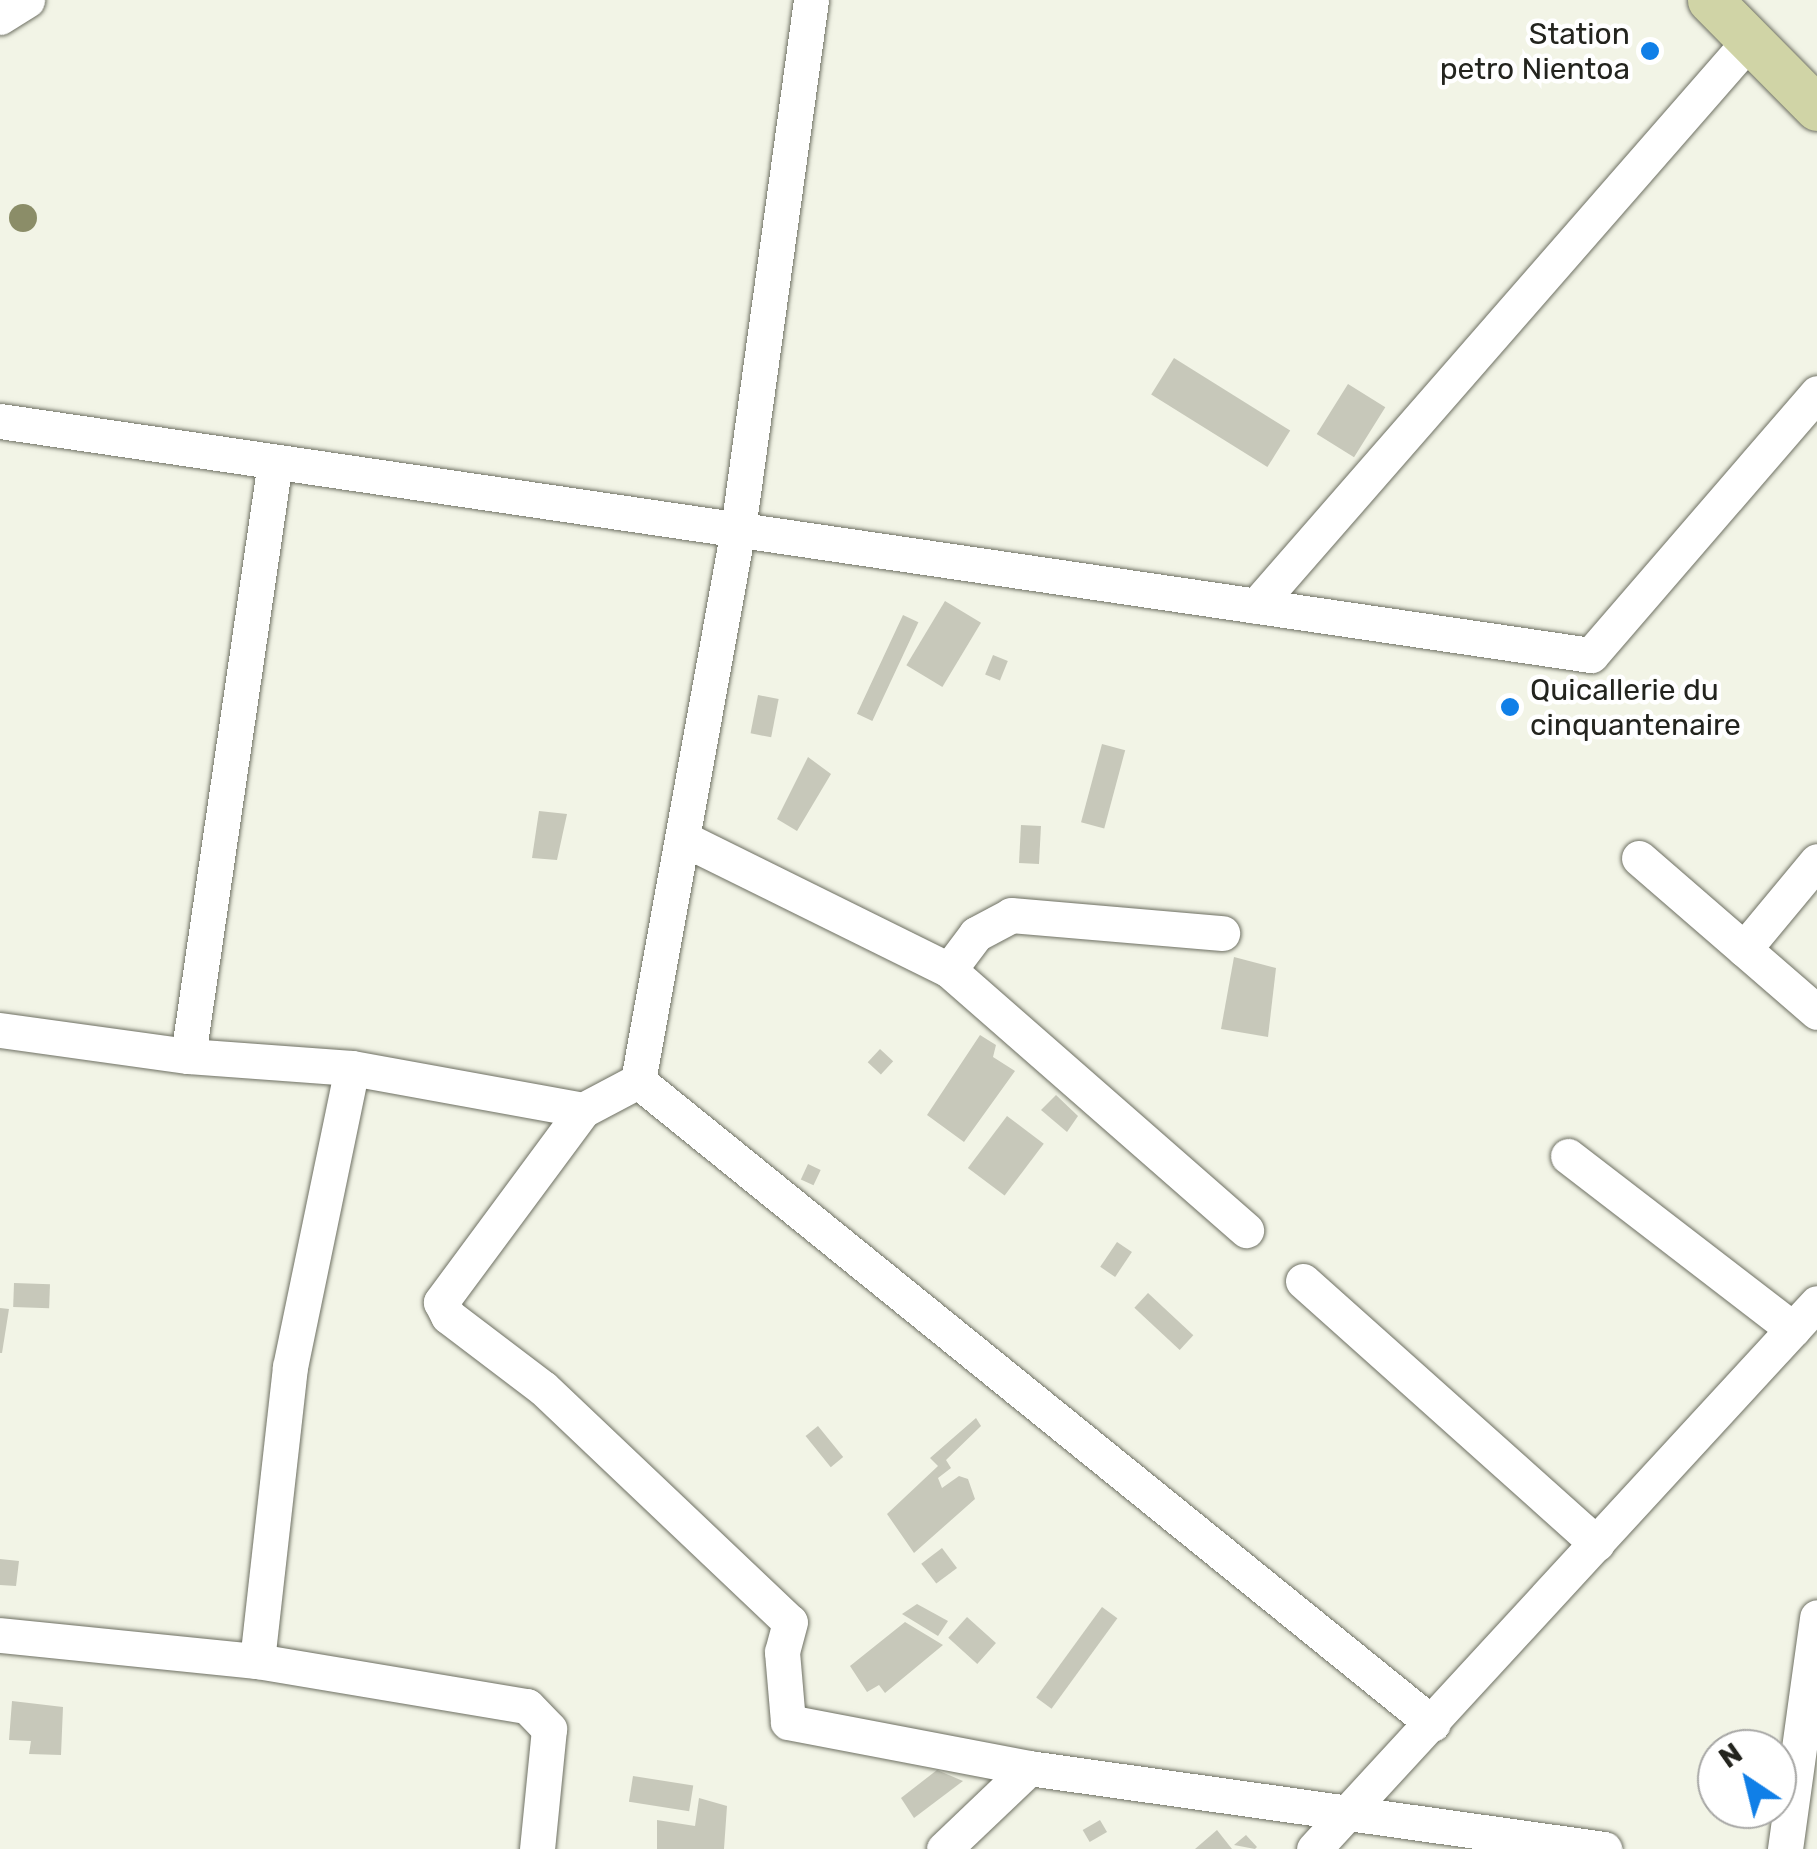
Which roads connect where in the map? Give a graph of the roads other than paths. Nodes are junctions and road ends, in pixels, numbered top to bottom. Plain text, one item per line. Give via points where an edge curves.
1 (27, 0) edge
2 (811, 0) edge
3 (1710, 0) edge
4 (0, 17) edge
5 (1750, 40) junction
6 (1817, 108) edge
7 (1817, 393) edge
8 (0, 421) edge
9 (275, 462) junction
10 (738, 529) junction
11 (1256, 606) junction
12 (686, 840) junction
13 (1639, 858) dead end
14 (1817, 861) edge
15 (1222, 932) dead end
16 (1744, 949) junction
17 (950, 970) junction
18 (1817, 1012) edge
19 (0, 1030) edge
20 (188, 1056) junction
21 (352, 1068) junction
22 (638, 1081) junction
23 (583, 1110) junction
24 (1568, 1156) dead end
25 (1246, 1230) dead end
26 (1303, 1281) dead end
27 (1805, 1316) edge
28 (1596, 1544) junction
29 (1817, 1617) edge
30 (0, 1635) edge
31 (258, 1660) junction
32 (1433, 1724) junction
33 (1028, 1768) junction
34 (1346, 1812) junction
35 (538, 1849) edge
36 (944, 1849) edge
37 (1314, 1849) edge
38 (1604, 1849) edge
39 (1786, 1849) edge

1 - 4 street
2 - 10 street
3 - 5 main road
5 - 6 main road
5 - 11 street
7 - 11 street via 1590,655
8 - 9 street
9 - 10 street
9 - 20 street
10 - 11 street
10 - 12 street
12 - 17 street
12 - 22 street
13 - 16 street
14 - 16 street
15 - 17 street via 1012,915 976,934
16 - 18 street
17 - 25 street
19 - 20 street
20 - 21 street
21 - 23 street
21 - 31 street via 290,1368
22 - 23 street
22 - 32 street
23 - 33 street via 442,1302 448,1316 543,1388 790,1622 782,1652 788,1722
24 - 27 street
26 - 28 street
27 - 28 street
28 - 32 street
29 - 39 street
30 - 31 street
31 - 35 street via 527,1706 548,1729
32 - 34 street
33 - 34 street
33 - 36 street
34 - 37 street
34 - 38 street

